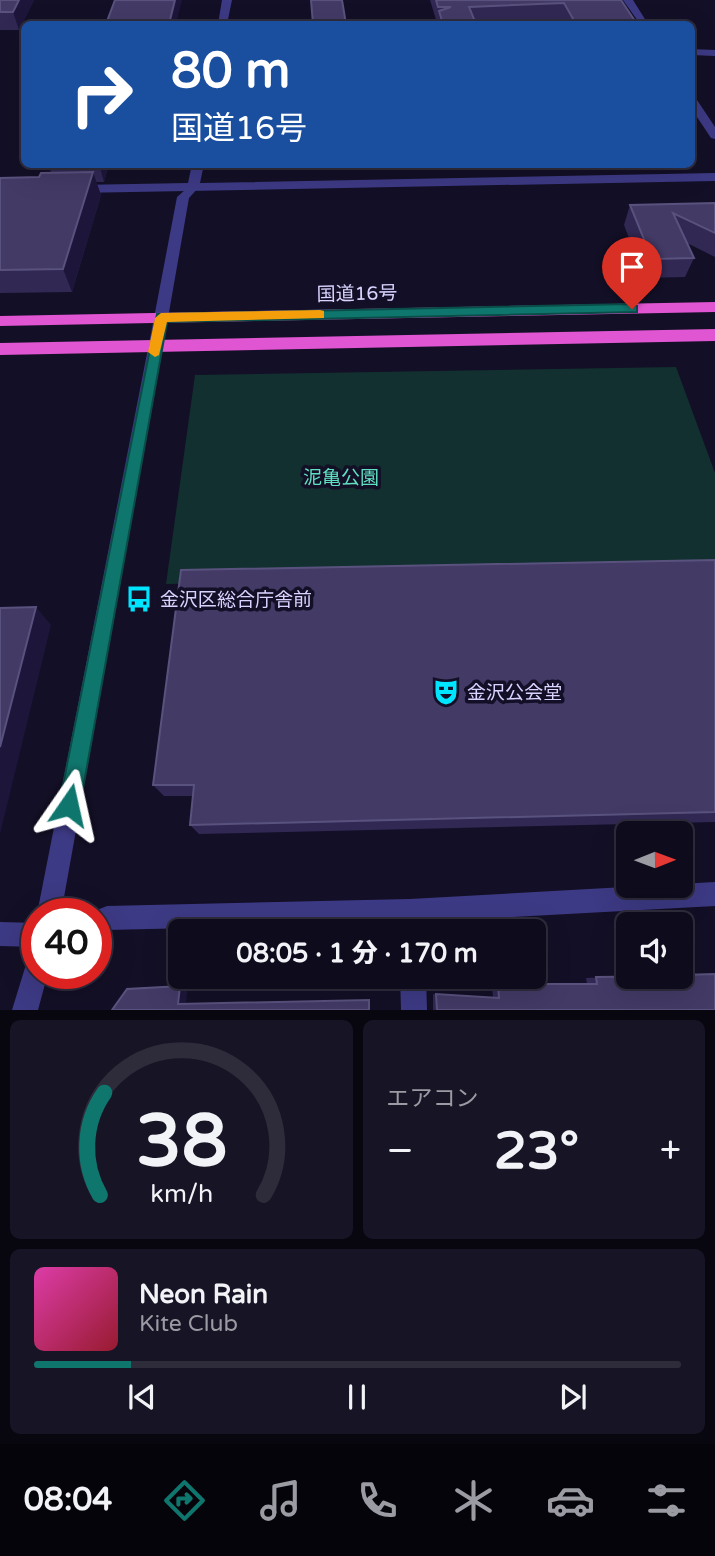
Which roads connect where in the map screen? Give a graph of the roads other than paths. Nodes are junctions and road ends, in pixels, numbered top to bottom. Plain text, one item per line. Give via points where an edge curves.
1 (227, 0) edge
2 (628, 0) edge
3 (223, 21) edge
4 (642, 21) edge
5 (695, 52) edge
6 (715, 52) edge
7 (695, 105) edge
8 (715, 136) edge
9 (197, 168) edge
10 (715, 177) edge
11 (194, 187) junction
12 (69, 189) edge
13 (715, 307) edge
14 (161, 318) junction
15 (0, 321) edge
16 (715, 335) edge
17 (156, 346) junction
18 (0, 349) edge
19 (715, 894) edge
20 (52, 898) edge
21 (112, 918) edge
22 (208, 919) edge
23 (434, 919) edge
24 (0, 934) edge
25 (21, 934) edge
26 (31, 989) edge
27 (413, 989) edge
28 (25, 1010) edge
29 (414, 1010) edge

1 - 3 street
2 - 4 street
5 - 6 street
7 - 8 street
9 - 11 street
10 - 11 street
11 - 12 street
11 - 14 street via 183,197
13 - 14 highway, 国道16号
14 - 15 highway, 国道16号
14 - 17 street
16 - 17 highway
17 - 18 highway
17 - 20 street
19 - 23 street
21 - 22 street
24 - 25 street
26 - 28 street
27 - 29 street

